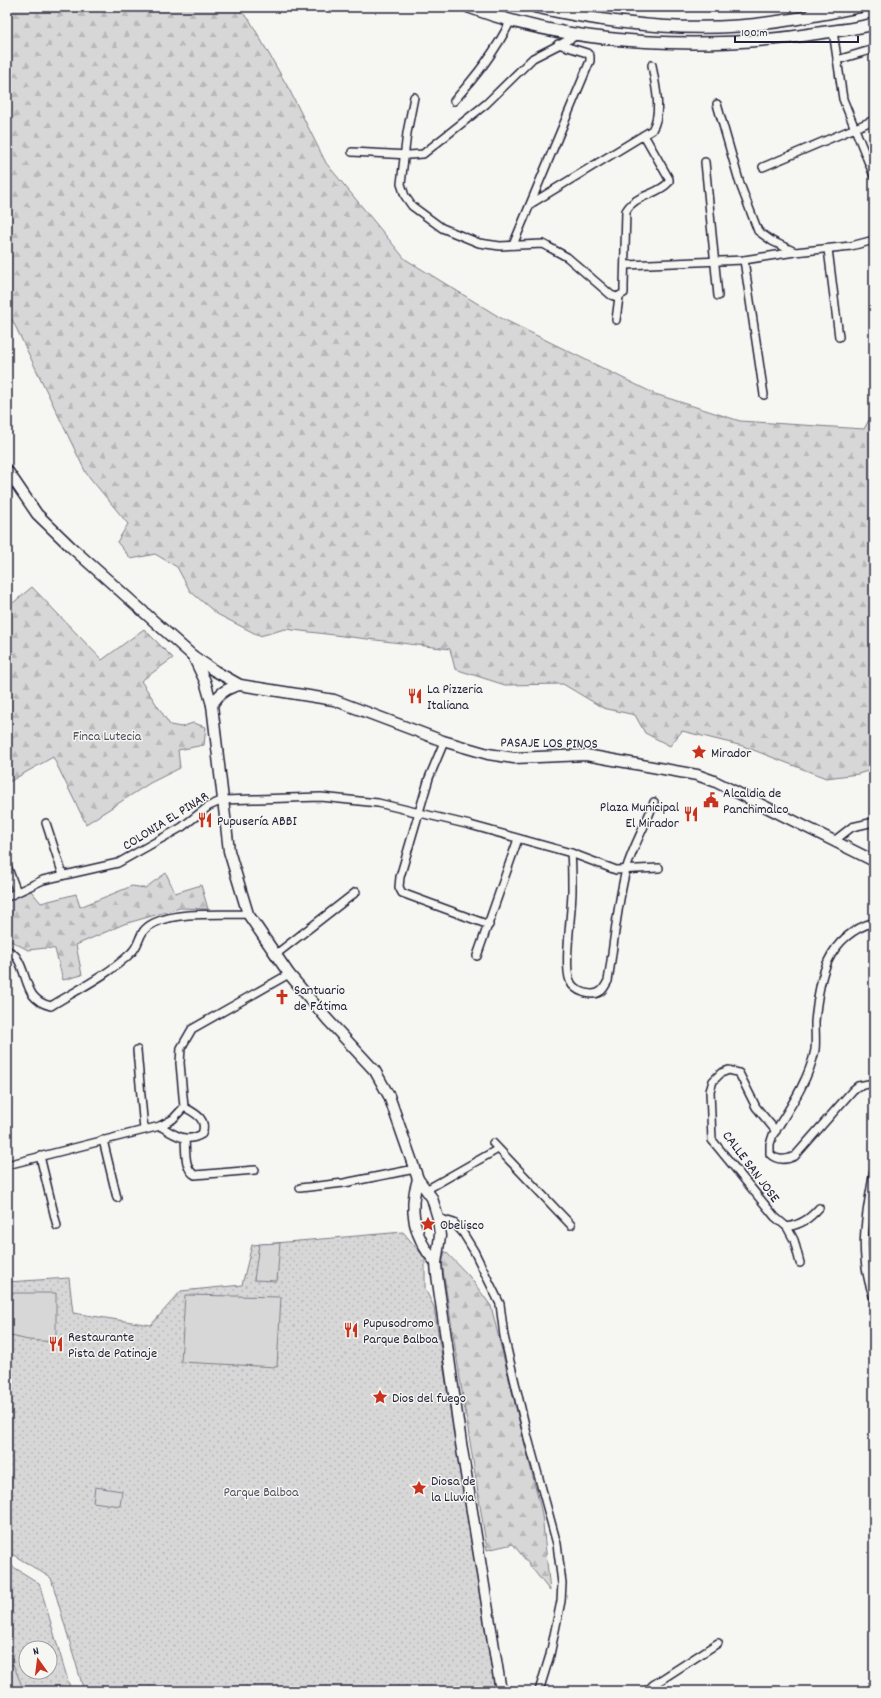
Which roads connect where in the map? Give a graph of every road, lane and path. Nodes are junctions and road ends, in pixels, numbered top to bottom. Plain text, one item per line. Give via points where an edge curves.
1 (469, 7) edge
2 (536, 7) edge
3 (816, 7) edge
4 (858, 7) edge
5 (804, 18) junction
6 (511, 20) junction
7 (874, 24) edge
8 (833, 31) junction
9 (580, 34) junction
10 (558, 44) junction
11 (874, 49) edge
12 (837, 60) junction
13 (652, 65) dead end
14 (414, 97) dead end
15 (454, 101) dead end
16 (717, 104) dead end
17 (874, 120) edge
18 (855, 128) junction
19 (644, 135) junction
20 (352, 152) dead end
21 (404, 155) junction
22 (705, 162) dead end
23 (763, 167) dead end
24 (874, 176) edge
25 (532, 203) junction
26 (874, 240) edge
27 (513, 245) junction
28 (828, 249) junction
29 (795, 252) junction
30 (744, 260) junction
31 (714, 263) junction
32 (626, 265) junction
33 (718, 296) dead end
34 (619, 297) junction
35 (616, 320) dead end
36 (839, 337) dead end
37 (764, 395) dead end
38 (7, 470) edge
39 (193, 656) junction
40 (240, 685) junction
41 (212, 705) junction
42 (444, 742) junction
43 (223, 800) junction
44 (654, 802) dead end
45 (419, 813) junction
46 (874, 822) edge
47 (46, 823) dead end
48 (518, 838) junction
49 (834, 841) junction
50 (571, 853) junction
51 (874, 861) edge
52 (7, 866) edge
53 (659, 868) dead end
54 (626, 870) junction
55 (63, 875) junction
56 (17, 892) junction
57 (356, 892) dead end
58 (7, 896) edge
59 (248, 914) junction
60 (874, 922) edge
61 (489, 925) junction
62 (7, 950) edge
63 (275, 955) junction
64 (478, 956) dead end
65 (289, 974) junction
66 (137, 1050) dead end
67 (874, 1083) edge
68 (184, 1107) junction
69 (160, 1126) junction
70 (144, 1130) junction
71 (776, 1131) junction
72 (185, 1139) junction
73 (103, 1140) junction
74 (493, 1143) dead end
75 (498, 1149) junction
76 (40, 1156) junction
77 (7, 1165) edge
78 (416, 1169) junction
79 (255, 1170) dead end
80 (874, 1171) edge
81 (418, 1179) junction
82 (300, 1188) dead end
83 (426, 1190) junction
84 (117, 1198) dead end
85 (819, 1208) dead end
86 (438, 1218) junction
87 (571, 1225) dead end
88 (57, 1226) dead end
89 (787, 1227) junction
90 (436, 1263) junction
91 (800, 1263) dead end
92 (871, 1279) edge
93 (874, 1298) edge
94 (718, 1643) dead end
95 (502, 1691) edge
96 (539, 1691) edge
97 (647, 1691) edge

1 - 6 highway
2 - 5 highway via 615,21 670,26 738,26
3 - 5 street
4 - 5 highway
6 - 9 highway
6 - 15 street via 500,42
7 - 8 highway
8 - 9 highway via 783,40 697,42 646,41
8 - 12 street
9 - 10 street
10 - 21 street via 533,58 486,104 423,154
10 - 25 street via 587,53 590,61
11 - 12 street
12 - 18 street via 843,100
13 - 19 street via 657,122 652,130
14 - 21 street
16 - 29 street via 740,184 758,231
17 - 18 street
18 - 23 street
18 - 24 street
19 - 25 street
19 - 32 street via 669,182 629,205 624,230
20 - 21 street
21 - 27 street via 401,184 412,206 442,228 479,243
22 - 31 street
25 - 27 street
26 - 28 street
27 - 34 street via 543,244 567,257 610,295
28 - 29 street
28 - 36 street
29 - 30 street
30 - 31 street
30 - 37 street
31 - 32 street
31 - 33 street
32 - 34 street via 624,293
34 - 35 street
38 - 39 main road via 29,504 56,532
39 - 40 main road, PASAJE LOS PINOS
39 - 41 main road
40 - 41 main road via 221,693
40 - 42 main road, PASAJE LOS PINOS via 334,700
41 - 43 main road
42 - 45 street via 429,778
42 - 49 main road, PASAJE LOS PINOS via 506,757 586,755 697,775
43 - 45 street via 321,797 378,803
43 - 55 street, COLONIA EL PINAR via 209,806 182,827 118,863 100,869
43 - 59 main road via 229,852
44 - 54 street
45 - 48 street
45 - 61 street via 400,877 399,887 402,893
46 - 49 street via 852,827
47 - 55 street
48 - 50 street
48 - 61 street
49 - 51 main road, PASAJE LOS PINOS
50 - 54 street via 616,870
50 - 54 street via 572,891 568,965 570,980 575,989 585,993 602,991 608,981
52 - 56 street
53 - 54 street
55 - 56 street, COLONIA EL PINAR via 43,880
56 - 58 street, COLONIA EL PINAR
57 - 63 street
59 - 62 street via 182,916 155,922 142,930 132,952 109,970 51,1006 40,1004 30,992 16,956
59 - 63 main road
60 - 71 street via 845,938 829,955 819,989 815,1049 805,1079
61 - 64 street
63 - 65 main road
65 - 68 street via 192,1029 181,1048
65 - 78 main road via 375,1071 395,1109
66 - 70 street
67 - 71 street via 858,1086 853,1090 791,1158 778,1159 770,1154 770,1144
68 - 69 street
68 - 72 street via 203,1121 204,1128 202,1134
69 - 70 street
69 - 72 street
70 - 73 street
71 - 89 street, CALLE SAN JOSE via 756,1108 739,1073 729,1070 721,1073 713,1081 710,1091 712,1140 775,1217
72 - 79 street via 190,1173 195,1175
73 - 76 street
73 - 84 street
74 - 75 street
75 - 83 street
75 - 87 street
76 - 77 street
76 - 88 street
78 - 81 main road
78 - 82 street via 344,1183
80 - 92 street via 863,1245 864,1259
81 - 83 main road
81 - 90 main road via 413,1199 414,1219 423,1247
83 - 86 main road
85 - 89 street via 800,1225
86 - 90 main road via 440,1240
86 - 96 street via 454,1223 463,1233 500,1304 504,1336 528,1438 557,1544 562,1583 561,1601 550,1655
89 - 91 street via 794,1240
90 - 95 main road via 461,1443
92 - 93 street
94 - 97 street

